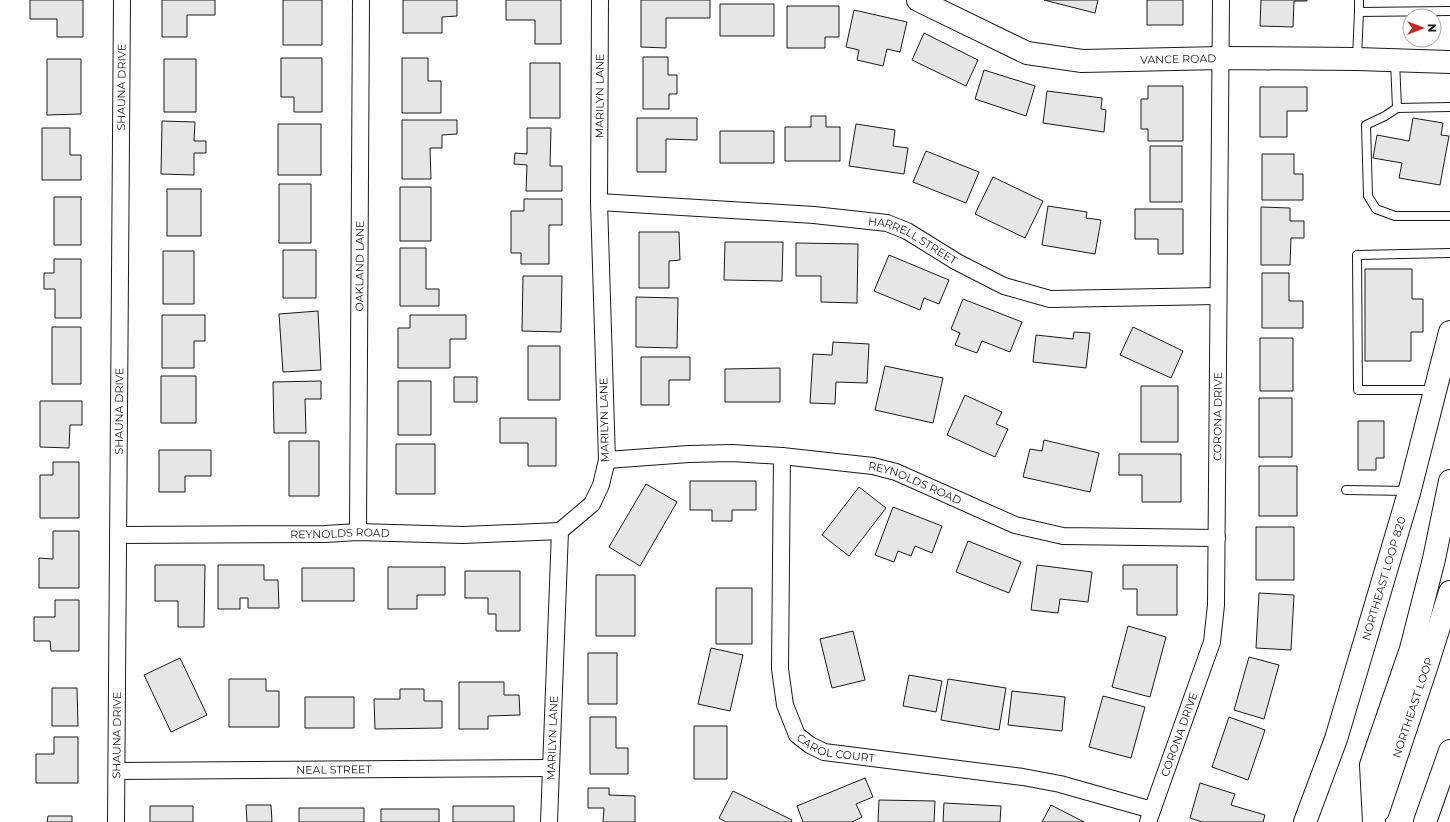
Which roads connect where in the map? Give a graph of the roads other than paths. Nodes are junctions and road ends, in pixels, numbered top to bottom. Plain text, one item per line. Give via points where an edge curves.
1 (122, 0) edge
2 (361, 0) edge
3 (600, 0) edge
4 (918, 0) edge
5 (1221, 0) edge
6 (1359, 0) edge
7 (1450, 11) edge
8 (1359, 12) junction
9 (1221, 58) junction
10 (1357, 59) junction
11 (1395, 60) junction
12 (1450, 62) edge
13 (1450, 107) edge
14 (1397, 108) junction
15 (599, 202) junction
16 (1450, 216) edge
17 (1450, 253) edge
18 (1218, 296) junction
19 (1450, 332) edge
20 (1436, 390) junction
21 (782, 456) junction
22 (607, 460) junction
23 (1450, 481) edge
24 (1346, 490) dead end
25 (1410, 491) junction
26 (560, 531) junction
27 (358, 532) junction
28 (119, 535) junction
29 (1216, 538) junction
30 (1450, 592) edge
31 (1450, 751) edge
32 (551, 768) junction
33 (116, 771) junction
34 (1150, 816) edge
35 (116, 822) edge
36 (549, 822) edge
37 (1305, 822) edge
38 (1374, 822) edge
39 (1425, 822) edge

1 - 28 street, SHAUNA DRIVE
2 - 27 street, OAKLAND LANE
3 - 15 street, MARILYN LANE
4 - 9 main road, VANCE ROAD via 1027,53 1082,61
5 - 9 street, CORONA DRIVE
6 - 8 lane
7 - 8 lane
8 - 10 lane
9 - 10 main road, VANCE ROAD
9 - 18 street, CORONA DRIVE
10 - 11 main road, VANCE ROAD
11 - 12 main road, VANCE ROAD
11 - 14 lane
13 - 14 lane
14 - 16 lane via 1366,125 1368,196 1376,209 1395,216
15 - 18 street, HARRELL STREET via 814,215 887,223 907,231 957,262 1004,286 1050,298
15 - 22 street, MARILYN LANE
17 - 20 lane via 1357,255 1358,390
18 - 29 street, CORONA DRIVE
19 - 20 main road, NORTHEAST LOOP 820
20 - 25 main road, NORTHEAST LOOP 820
21 - 22 street, REYNOLDS ROAD via 732,453
21 - 29 street, REYNOLDS ROAD via 873,466 896,472 1015,525 1063,536
21 - 34 street, CAROL COURT via 780,668 785,706 797,735 824,752 1060,784
22 - 26 street, MARILYN LANE via 601,485 592,504
23 - 38 main road via 1434,559 1411,649 1371,765
24 - 25 lane
25 - 37 main road, NORTHEAST LOOP 820 via 1336,740
26 - 27 street, REYNOLDS ROAD via 463,536
26 - 32 street, MARILYN LANE
27 - 28 street, REYNOLDS ROAD
28 - 33 street, SHAUNA DRIVE
29 - 34 street, CORONA DRIVE via 1216,605 1212,642
30 - 38 main road, NORTHEAST LOOP
31 - 39 main road
32 - 33 street, NEAL STREET
32 - 36 street, MARILYN LANE
33 - 35 street, SHAUNA DRIVE

